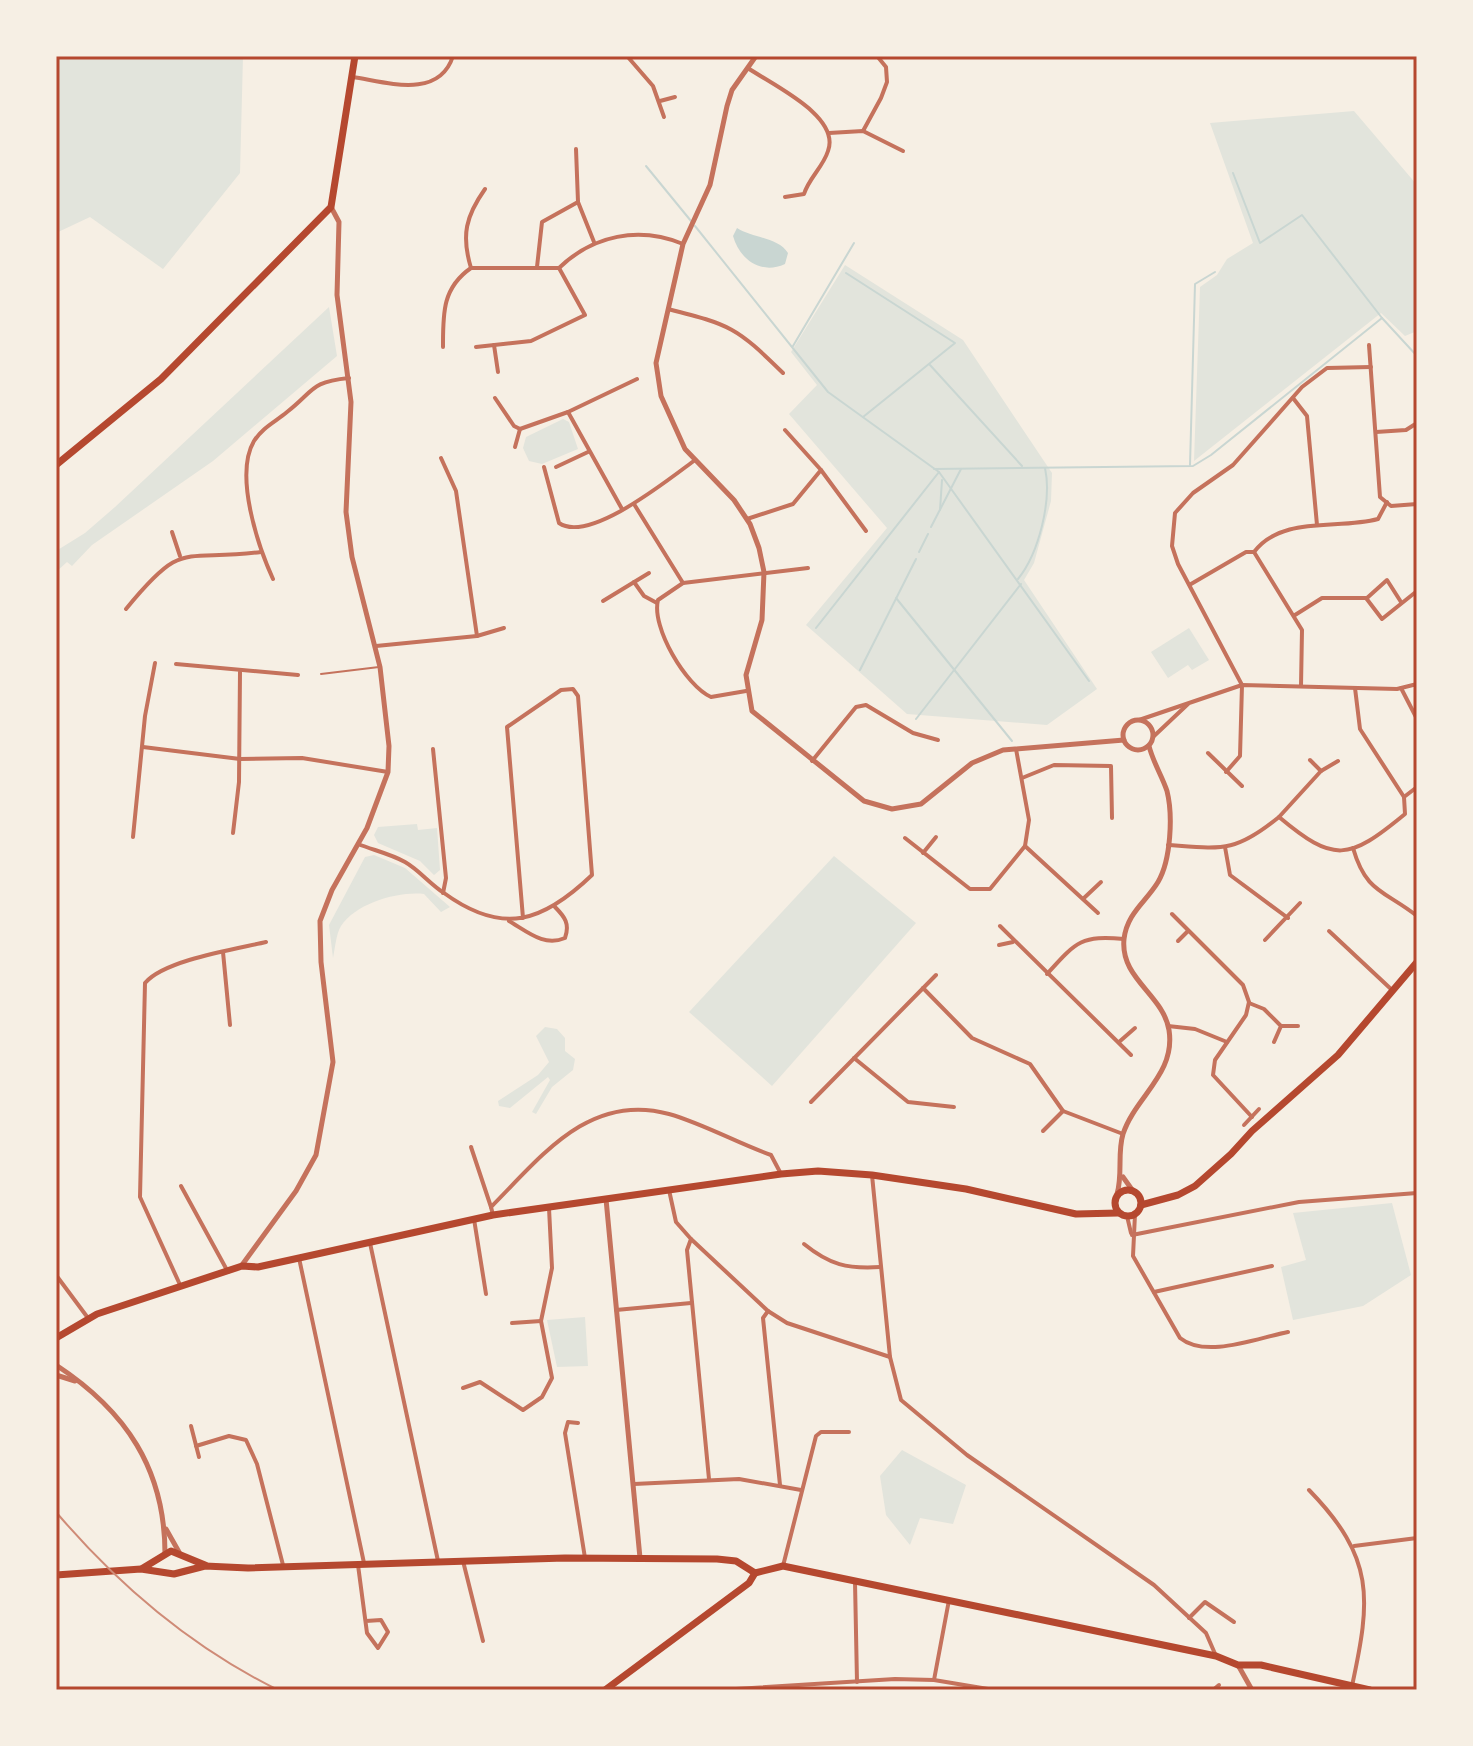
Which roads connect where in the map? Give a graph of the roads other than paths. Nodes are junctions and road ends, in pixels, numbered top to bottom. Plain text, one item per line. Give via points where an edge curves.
1 (355, 56) edge
2 (453, 56) edge
3 (627, 56) edge
4 (756, 56) edge
5 (877, 56) edge
6 (748, 68) junction
7 (353, 77) junction
8 (675, 97) dead end
9 (660, 101) junction
10 (664, 117) dead end
11 (863, 131) junction
12 (829, 133) junction
13 (576, 149) dead end
14 (903, 151) dead end
15 (485, 189) dead end
16 (785, 197) dead end
17 (578, 202) junction
18 (331, 207) junction
19 (594, 242) junction
20 (683, 244) junction
21 (537, 267) junction
22 (471, 268) junction
23 (559, 268) junction
24 (668, 309) junction
25 (494, 345) junction
26 (1369, 345) dead end
27 (443, 347) dead end
28 (476, 347) dead end
29 (1371, 367) junction
30 (498, 372) dead end
31 (783, 373) dead end
32 (349, 378) junction
33 (637, 379) dead end
34 (495, 398) dead end
35 (1293, 398) junction
36 (568, 412) junction
37 (1416, 425) edge
38 (520, 429) junction
39 (785, 430) dead end
40 (1376, 432) junction
41 (515, 447) dead end
42 (588, 452) junction
43 (441, 458) dead end
44 (695, 460) junction
45 (56, 465) edge
46 (544, 467) dead end
47 (556, 467) dead end
48 (821, 470) junction
49 (1387, 502) junction
50 (634, 504) junction
51 (1417, 504) edge
52 (622, 509) junction
53 (747, 519) junction
54 (1317, 525) junction
55 (866, 531) dead end
56 (172, 532) dead end
57 (261, 552) junction
58 (1254, 552) junction
59 (181, 556) junction
60 (808, 568) dead end
61 (764, 572) junction
62 (649, 573) dead end
63 (273, 579) dead end
64 (634, 582) junction
65 (683, 583) junction
66 (1191, 584) junction
67 (1417, 591) edge
68 (1366, 598) junction
69 (603, 601) dead end
70 (1401, 602) junction
71 (657, 603) junction
72 (126, 609) dead end
73 (1295, 615) junction
74 (504, 628) dead end
75 (477, 636) junction
76 (376, 646) junction
77 (155, 663) dead end
78 (176, 664) dead end
79 (380, 667) junction
80 (240, 672) junction
81 (321, 674) dead end
82 (298, 675) dead end
83 (1417, 684) edge
84 (1242, 685) junction
85 (1301, 686) junction
86 (1355, 688) junction
87 (1401, 688) junction
88 (746, 691) junction
89 (1190, 703) junction
90 (1417, 719) edge
91 (1139, 720) junction
92 (1153, 737) junction
93 (938, 740) dead end
94 (1124, 740) junction
95 (1149, 746) junction
96 (143, 747) junction
97 (1016, 747) junction
98 (433, 749) dead end
99 (1208, 753) dead end
100 (240, 759) junction
101 (1310, 760) dead end
102 (812, 761) junction
103 (1338, 761) dead end
104 (1321, 771) junction
105 (388, 772) junction
106 (1226, 772) junction
107 (1022, 778) junction
108 (1242, 786) dead end
109 (1417, 787) edge
110 (1404, 797) junction
111 (1279, 817) junction
112 (1112, 818) dead end
113 (233, 833) dead end
114 (133, 837) dead end
115 (936, 837) dead end
116 (905, 838) dead end
117 (358, 844) junction
118 (1168, 845) junction
119 (1025, 846) junction
120 (1225, 847) junction
121 (1353, 848) junction
122 (923, 853) junction
123 (1101, 882) dead end
124 (443, 893) junction
125 (1084, 898) junction
126 (1300, 903) dead end
127 (555, 907) junction
128 (1098, 913) dead end
129 (1172, 914) dead end
130 (1417, 916) edge
131 (523, 918) junction
132 (1288, 918) junction
133 (507, 920) junction
134 (1000, 926) dead end
135 (1188, 931) junction
136 (1329, 931) dead end
137 (1124, 939) junction
138 (1265, 940) dead end
139 (1178, 941) dead end
140 (266, 942) dead end
141 (1014, 942) junction
142 (999, 945) dead end
143 (223, 952) junction
144 (1417, 962) edge
145 (1047, 974) junction
146 (936, 975) dead end
147 (923, 988) junction
148 (1392, 990) junction
149 (1249, 1002) junction
150 (230, 1025) dead end
151 (1168, 1026) junction
152 (1281, 1026) junction
153 (1298, 1026) dead end
154 (1135, 1028) dead end
155 (1227, 1042) junction
156 (1274, 1042) dead end
157 (1118, 1043) junction
158 (1131, 1055) dead end
159 (854, 1058) junction
160 (811, 1102) dead end
161 (954, 1107) dead end
162 (1259, 1109) dead end
163 (1063, 1111) junction
164 (1252, 1117) junction
165 (1244, 1125) dead end
166 (1043, 1131) dead end
167 (1123, 1134) junction
168 (471, 1147) dead end
169 (781, 1174) junction
170 (872, 1175) junction
171 (1122, 1176) junction
172 (181, 1186) dead end
173 (669, 1190) junction
174 (1417, 1193) edge
175 (1116, 1196) junction
176 (1138, 1197) junction
177 (606, 1198) junction
178 (549, 1206) junction
179 (492, 1211) junction
180 (1100, 1211) junction
181 (1118, 1213) junction
182 (1131, 1215) junction
183 (474, 1219) junction
184 (1132, 1235) junction
185 (691, 1239) junction
186 (369, 1241) junction
187 (804, 1244) dead end
188 (299, 1258) junction
189 (242, 1266) junction
190 (1272, 1266) dead end
191 (880, 1267) junction
192 (229, 1273) junction
193 (56, 1275) edge
194 (181, 1287) junction
195 (1154, 1292) junction
196 (486, 1294) dead end
197 (691, 1303) junction
198 (616, 1310) junction
199 (768, 1311) junction
200 (88, 1318) junction
201 (541, 1321) junction
202 (512, 1323) dead end
203 (1288, 1332) dead end
204 (56, 1338) edge
205 (890, 1357) junction
206 (56, 1365) edge
207 (56, 1375) edge
208 (79, 1382) junction
209 (463, 1388) dead end
210 (578, 1423) dead end
211 (191, 1426) dead end
212 (849, 1432) dead end
213 (196, 1446) junction
214 (199, 1457) dead end
215 (709, 1479) junction
216 (634, 1484) junction
217 (780, 1485) junction
218 (801, 1490) junction
219 (1309, 1490) dead end
220 (165, 1528) junction
221 (1417, 1538) edge
222 (1354, 1546) junction
223 (181, 1553) junction
224 (164, 1556) junction
225 (585, 1558) junction
226 (640, 1558) junction
227 (438, 1561) junction
228 (463, 1561) junction
229 (361, 1563) junction
230 (283, 1565) junction
231 (205, 1566) junction
232 (783, 1566) junction
233 (184, 1569) junction
234 (139, 1570) junction
235 (166, 1572) junction
236 (755, 1573) junction
237 (56, 1575) edge
238 (855, 1582) junction
239 (949, 1600) junction
240 (1189, 1618) junction
241 (366, 1621) junction
242 (1234, 1622) dead end
243 (483, 1641) dead end
244 (1216, 1656) junction
245 (1238, 1665) junction
246 (934, 1680) junction
247 (857, 1682) junction
248 (1219, 1685) dead end
249 (1352, 1686) junction
250 (605, 1690) edge
251 (720, 1690) edge
252 (994, 1690) edge
253 (1213, 1690) edge
254 (1252, 1690) edge
255 (1370, 1690) edge

1 - 7 main road
2 - 7 street via 444,73 421,85
3 - 9 street
4 - 6 street
5 - 11 street via 886,67 887,82
6 - 12 street via 813,111
6 - 20 street via 727,106 716,158
7 - 18 main road
8 - 9 street
9 - 10 street
11 - 12 street
11 - 14 street
12 - 16 street via 829,149 804,194
13 - 17 street
15 - 22 street via 466,222
17 - 19 street
17 - 21 street via 542,222
18 - 32 street via 339,222 338,306
18 - 45 main road via 161,379
19 - 20 street via 626,234
19 - 23 street
20 - 24 street
21 - 22 street
21 - 23 street
22 - 27 street via 449,289
23 - 25 street via 585,315 531,341
24 - 31 street via 725,324
24 - 44 street via 656,375 671,423
25 - 28 street
25 - 30 street
26 - 29 street
29 - 35 street via 1327,368
29 - 40 street
32 - 57 street via 321,381 253,443 249,502
32 - 76 street via 346,512
33 - 36 street
34 - 38 street
35 - 54 street via 1307,416
35 - 66 street via 1233,465 1175,513 1172,546
36 - 38 street
36 - 42 street
37 - 40 street
38 - 41 street
39 - 48 street
40 - 49 street via 1380,497
42 - 47 street
42 - 52 street
43 - 75 street via 456,491
44 - 50 street
44 - 53 street
46 - 52 street via 559,523 566,528
48 - 53 street via 793,504
48 - 55 street
49 - 51 street
49 - 54 street via 1378,519
50 - 52 street
50 - 65 street
53 - 61 street
54 - 58 street via 1282,531
56 - 59 street
57 - 59 street
57 - 63 street
58 - 66 street
58 - 73 street
59 - 72 street via 150,579
60 - 61 street
61 - 65 street
61 - 88 street via 762,620
62 - 64 street
64 - 69 street
64 - 71 street
65 - 71 street
66 - 84 street
67 - 70 street
68 - 70 street via 1382,619
68 - 70 street via 1387,580
68 - 73 street via 1322,598
71 - 88 street via 679,670 691,684 711,697
73 - 85 street via 1302,630
74 - 75 street
75 - 76 street
76 - 79 street
77 - 96 street
78 - 80 street
79 - 81 lane
79 - 105 street
80 - 82 street
80 - 100 street
83 - 87 street
84 - 85 street
84 - 89 street
84 - 106 street via 1240,756
85 - 86 street
86 - 87 street
86 - 110 street via 1360,729
87 - 90 street
88 - 102 street via 761,721
89 - 91 street
89 - 92 street
91 - 92 street via 1148,723
91 - 94 street via 1126,726
92 - 95 street
93 - 102 street via 913,733 866,705 856,707
94 - 95 street via 1135,750
94 - 97 street
95 - 118 street via 1167,793
96 - 100 street
96 - 114 street
97 - 102 street via 972,763 933,797 906,809 864,801
97 - 107 street
98 - 124 street via 446,878
99 - 106 street
100 - 105 street via 302,758
100 - 113 street
101 - 104 street
103 - 104 street
104 - 111 street
105 - 117 street
106 - 108 street
107 - 112 street via 1054,765 1111,766
107 - 119 street via 1029,820
109 - 110 street
110 - 121 street via 1405,814
111 - 120 street via 1251,840
111 - 121 street via 1324,850
115 - 122 street
116 - 122 street
117 - 124 street via 405,862
117 - 189 street via 320,921 333,1044 320,1144 302,1181
118 - 120 street
118 - 137 street via 1159,881 1136,908
119 - 122 street via 990,889 980,892
119 - 125 street
120 - 132 street via 1230,875
121 - 130 street via 1369,885
123 - 125 street
124 - 133 street via 472,911
125 - 128 street
126 - 132 street
127 - 131 street
127 - 131 street via 592,875 578,696 567,687 507,727
127 - 133 street via 568,929 556,942 544,942
129 - 135 street
131 - 133 street
132 - 138 street
134 - 141 street
135 - 139 street
135 - 149 street via 1243,985
136 - 148 street
137 - 145 street via 1080,941
137 - 151 street via 1130,971
140 - 143 street
141 - 142 street
141 - 145 street
143 - 150 street
143 - 194 street via 189,961 145,983 140,1197
144 - 148 main road
145 - 157 street
146 - 147 street
147 - 159 street
147 - 163 street via 972,1038 1030,1064
148 - 176 main road via 1338,1055 1195,1186 1168,1197
149 - 152 street
149 - 155 street
151 - 155 street via 1195,1029
151 - 167 street via 1164,1066
152 - 153 street
152 - 156 street
154 - 157 street
155 - 164 street via 1215,1060 1213,1075
157 - 158 street
159 - 160 street
159 - 161 street via 908,1102
162 - 164 street
163 - 166 street
163 - 167 street
164 - 165 street
167 - 171 street
168 - 179 street
169 - 170 main road
169 - 173 main road
169 - 179 street via 771,1155 671,1114 633,1108 565,1133
170 - 180 main road via 1076,1214
170 - 191 street
171 - 175 street
171 - 176 street
172 - 192 street
173 - 177 main road
173 - 185 street via 676,1222
174 - 184 street via 1299,1202
175 - 176 main road
175 - 180 main road
175 - 181 main road
176 - 182 main road
177 - 178 main road
177 - 198 street
178 - 179 main road
178 - 201 street via 552,1268
179 - 183 main road
180 - 181 main road
181 - 182 main road
182 - 184 street
182 - 184 street
183 - 186 main road
183 - 196 street
184 - 195 street via 1133,1256
185 - 197 street
185 - 199 street
186 - 188 main road
186 - 227 street
187 - 191 street via 847,1269
188 - 189 main road
188 - 229 street
189 - 192 main road
190 - 195 street
191 - 205 street
192 - 194 main road
193 - 200 street
194 - 200 main road
195 - 203 street via 1190,1346
197 - 198 street
197 - 215 street
198 - 216 street
199 - 205 street via 787,1323
199 - 217 street via 763,1318
200 - 204 main road
201 - 202 street
201 - 209 street via 552,1378 542,1397 523,1410 480,1382
205 - 240 street via 901,1400 922,1420 1154,1585
206 - 208 street
207 - 208 street
208 - 220 street via 105,1401 132,1434 152,1477
210 - 225 street via 568,1422 565,1433
211 - 213 street
212 - 218 street via 816,1436
213 - 214 street
213 - 230 street via 229,1436 246,1440
215 - 216 street
215 - 217 street
216 - 226 street
217 - 218 street
218 - 232 street
219 - 222 street
220 - 223 street
220 - 224 street
221 - 222 street
222 - 249 street via 1366,1621
223 - 224 main road
223 - 231 main road
223 - 233 main road
224 - 234 main road
224 - 235 main road
225 - 226 main road
225 - 228 main road
226 - 236 main road via 736,1561
227 - 228 main road
227 - 229 main road
228 - 243 street
229 - 230 main road
229 - 241 street
230 - 231 main road
231 - 233 main road
232 - 236 main road
232 - 238 main road
233 - 235 main road
234 - 235 main road
234 - 237 main road
236 - 250 main road via 749,1583
238 - 239 main road
238 - 247 street
239 - 244 main road
239 - 246 street
240 - 242 street via 1205,1602
240 - 244 street via 1206,1633
241 - 241 street via 381,1620 388,1632 378,1648 369,1638
244 - 245 main road
245 - 249 main road via 1261,1665
245 - 254 street
246 - 247 street
246 - 252 street
247 - 251 street
248 - 253 street
249 - 255 main road

